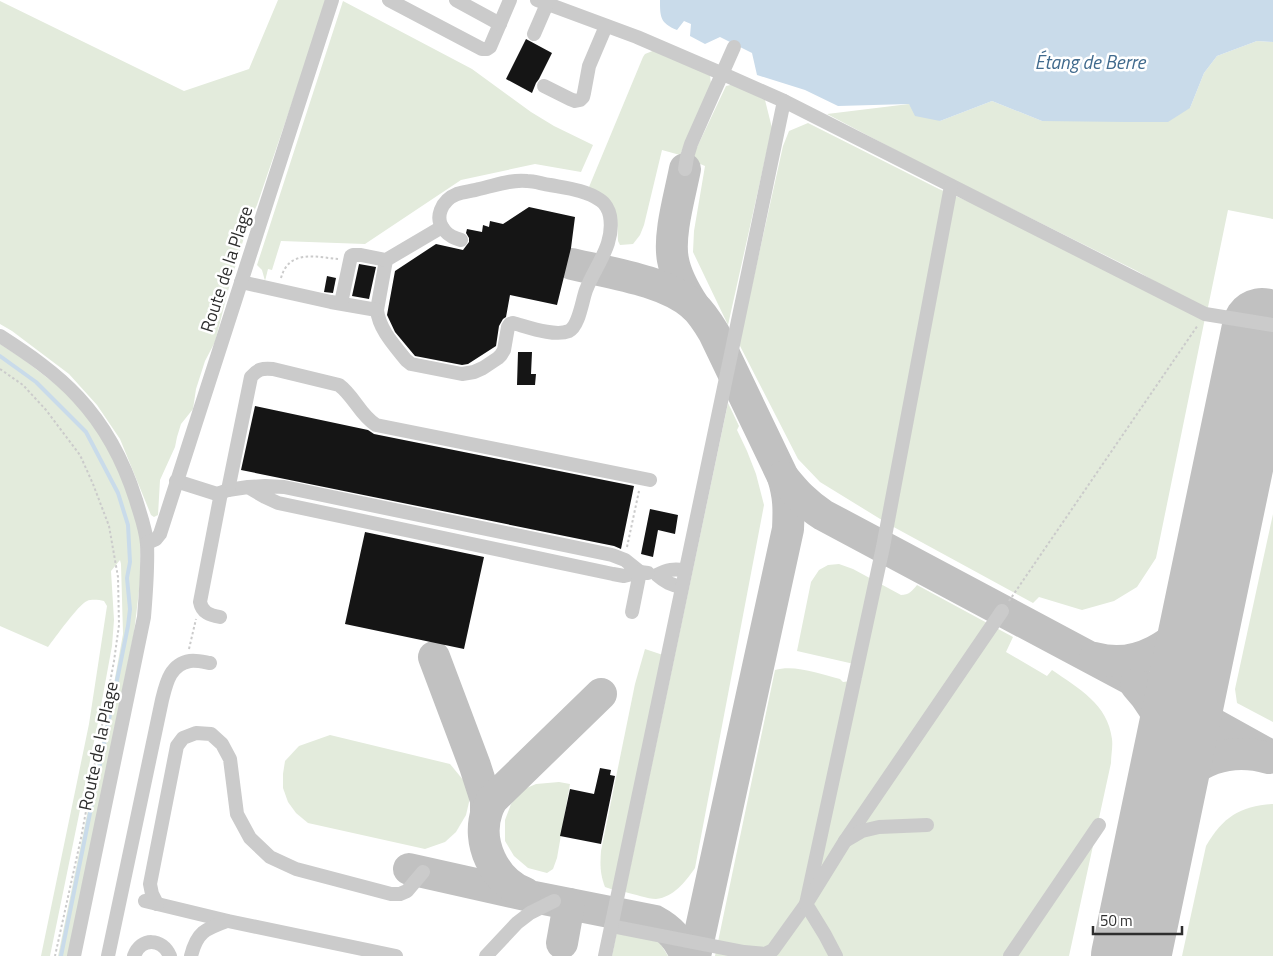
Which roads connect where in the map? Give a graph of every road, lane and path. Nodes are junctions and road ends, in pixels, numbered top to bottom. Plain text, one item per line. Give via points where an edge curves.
1 (332, 0) edge
2 (389, 0) edge
3 (456, 0) edge
4 (510, 0) edge
5 (542, 2) edge
6 (500, 24) junction
7 (606, 26) junction
8 (534, 34) dead end
9 (734, 47) dead end
10 (723, 74) junction
11 (544, 86) dead end
12 (784, 101) junction
13 (686, 169) dead end
14 (951, 186) junction
15 (442, 227) junction
16 (461, 240) dead end
17 (350, 260) junction
18 (386, 260) junction
19 (241, 282) junction
20 (278, 291) junction
21 (341, 303) junction
22 (377, 310) junction
23 (1205, 314) junction
24 (1273, 325) edge
25 (0, 336) edge
26 (0, 369) edge
27 (645, 480) joint
28 (176, 481) junction
29 (248, 487) junction
30 (225, 492) junction
31 (147, 543) junction
32 (625, 560) junction
33 (685, 570) junction
34 (640, 572) junction
35 (657, 575) junction
36 (682, 587) junction
37 (201, 608) junction
38 (1002, 611) joint
39 (632, 612) dead end
40 (220, 617) dead end
41 (185, 662) junction
42 (210, 663) dead end
43 (927, 825) dead end
44 (1099, 825) dead end
45 (845, 841) junction
46 (422, 872) dead end
47 (554, 900) dead end
48 (806, 904) junction
49 (228, 921) junction
50 (611, 926) junction
51 (55, 956) edge
52 (74, 956) edge
53 (108, 956) edge
54 (134, 956) edge
55 (170, 956) edge
56 (191, 956) edge
57 (396, 956) edge
58 (486, 956) edge
59 (605, 956) edge
60 (836, 956) edge
61 (1010, 956) edge

1 - 19 street, Route de la Plage
2 - 6 street via 482,49 490,47
3 - 6 street
4 - 6 street
5 - 7 street
5 - 8 street
7 - 10 street
7 - 11 street via 589,66 580,100 570,100
9 - 10 street
10 - 12 street
10 - 13 street via 691,144
12 - 14 street
12 - 33 street
14 - 23 street
14 - 48 street via 883,547
15 - 16 street via 450,236
15 - 18 street
15 - 22 street via 439,216 448,199 457,194 516,181 594,196 603,201 611,224 607,247 586,289 572,328 558,333 510,324 501,355 474,372 462,374 411,364 381,326
17 - 18 street via 356,254
17 - 20 path via 307,256 292,260 283,272
17 - 21 street
18 - 22 street
19 - 20 street
19 - 28 street, Route de la Plage
20 - 21 street
21 - 22 street
23 - 24 street
23 - 38 path
25 - 31 street, Route de la Plage via 53,374 100,423 132,488
26 - 51 path via 23,385 80,455 109,526 118,578 119,625 114,661
27 - 30 street via 376,425 339,385 263,368 251,377
27 - 32 path
28 - 30 street via 213,494
28 - 31 street, Route de la Plage via 160,534
29 - 30 street
29 - 32 street via 284,487
29 - 34 street via 278,503 613,574 624,576
30 - 37 street
31 - 52 street, Route de la Plage via 144,617
32 - 34 street
33 - 35 street via 673,569
33 - 36 street
34 - 35 street
34 - 39 street
35 - 36 street via 672,585
36 - 50 street
37 - 40 street
37 - 41 path
38 - 45 street
41 - 42 street
41 - 53 street via 167,680
43 - 45 street via 879,827 862,831
44 - 61 street
45 - 48 street
46 - 49 street via 407,891 391,894 296,870 270,857 250,838 237,814 230,759 222,744 211,734 196,733 184,738 177,746 150,884 151,903
47 - 58 street via 530,913
48 - 50 street via 773,950 765,954
48 - 60 street
49 - 56 street via 201,934 194,942
49 - 57 street
50 - 59 street
54 - 55 street via 140,947 151,942 163,945

